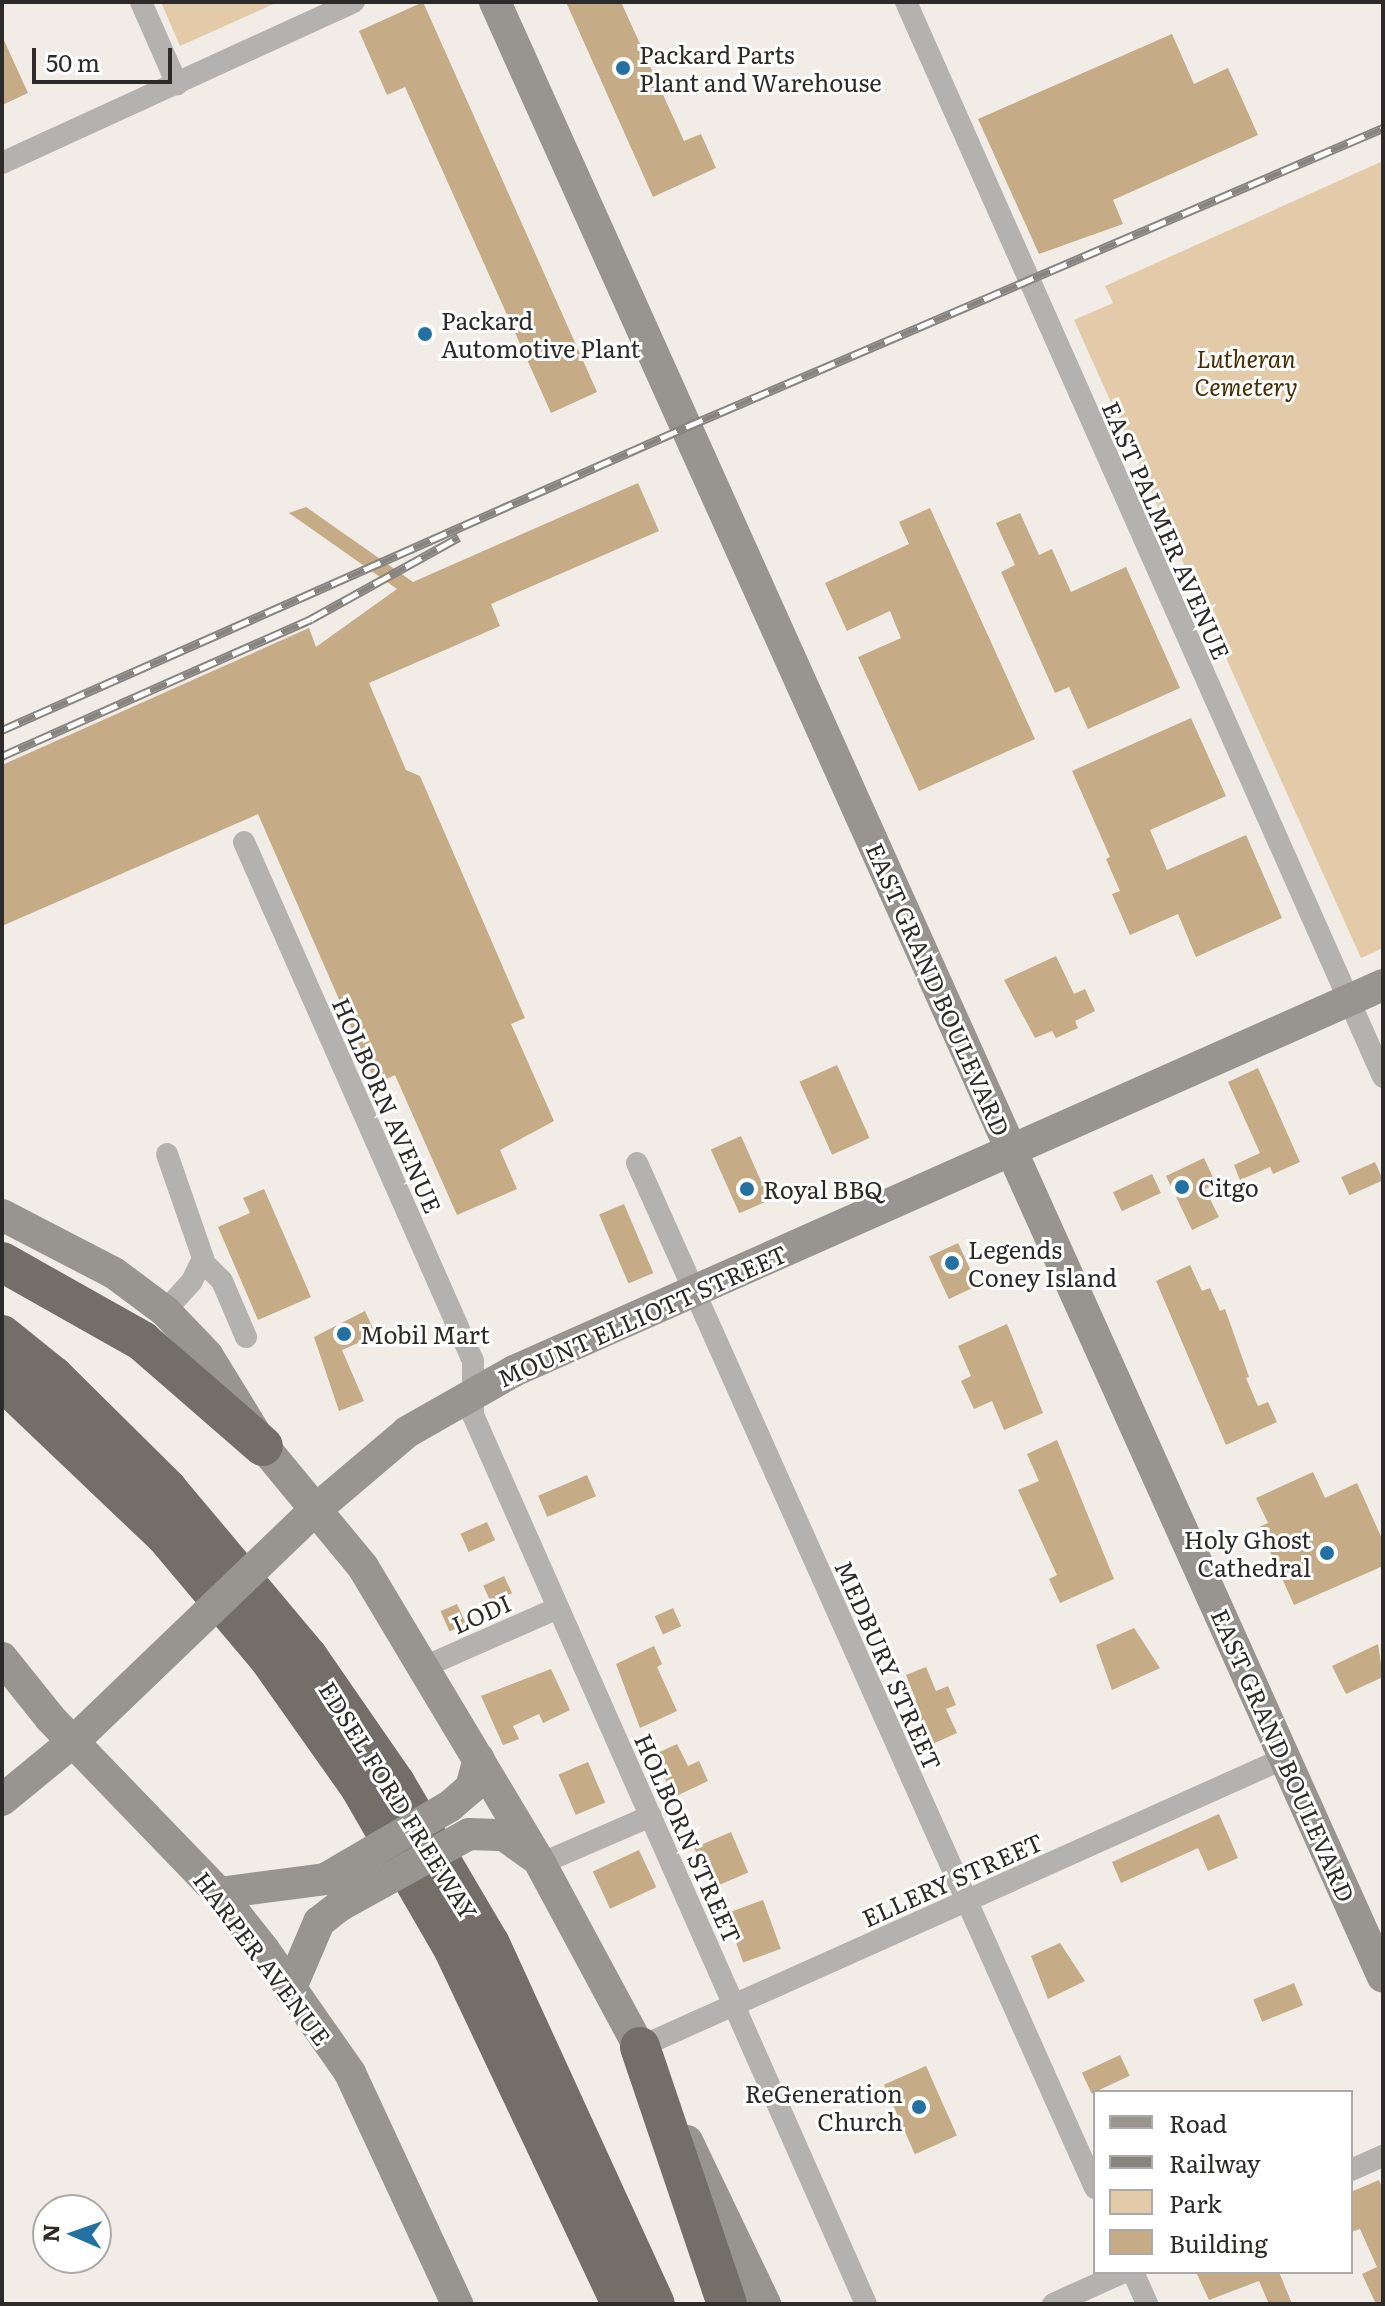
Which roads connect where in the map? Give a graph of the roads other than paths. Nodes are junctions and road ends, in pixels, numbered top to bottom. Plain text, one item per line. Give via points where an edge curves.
1 (141, 2) edge
2 (354, 2) edge
3 (495, 2) edge
4 (906, 2) edge
5 (177, 84) junction
6 (2, 163) edge
7 (244, 842) dead end
8 (1383, 985) edge
9 (1349, 1001) junction
10 (1383, 1077) edge
11 (1012, 1150) junction
12 (167, 1154) dead end
13 (637, 1163) dead end
14 (2, 1215) edge
15 (202, 1261) junction
16 (2, 1262) edge
17 (693, 1291) junction
18 (165, 1311) junction
19 (2, 1335) edge
20 (246, 1337) dead end
21 (2, 1380) edge
22 (475, 1392) junction
23 (263, 1446) junction
24 (314, 1511) junction
25 (558, 1608) junction
26 (2, 1658) edge
27 (424, 1667) junction
28 (75, 1740) junction
29 (1285, 1758) junction
30 (479, 1759) junction
31 (2, 1800) edge
32 (651, 1816) junction
33 (539, 1862) junction
34 (333, 1892) junction
35 (219, 1893) junction
36 (966, 1901) junction
37 (1383, 1977) edge
38 (290, 1990) junction
39 (734, 2005) junction
40 (640, 2047) junction
41 (1383, 2156) edge
42 (1353, 2169) edge
43 (1093, 2184) edge
44 (1120, 2274) edge
45 (1134, 2274) edge
46 (457, 2304) edge
47 (621, 2304) edge
48 (655, 2304) edge
49 (727, 2304) edge
50 (765, 2304) edge
51 (866, 2304) edge
52 (1053, 2304) edge
53 (1147, 2304) edge

1 - 5 street
2 - 5 street
3 - 11 main road, EAST GRAND BOULEVARD
4 - 9 street, EAST PALMER AVENUE
5 - 6 street
7 - 22 street, HOLBORN AVENUE via 473,1361
8 - 9 main road, MOUNT ELLIOTT STREET
9 - 10 street, EAST PALMER AVENUE
9 - 11 main road, MOUNT ELLIOTT STREET
11 - 17 main road, MOUNT ELLIOTT STREET
11 - 29 main road, EAST GRAND BOULEVARD
12 - 15 street via 203,1244
13 - 17 street, MEDBURY STREET
14 - 18 main road via 114,1273
15 - 18 street
15 - 20 street via 222,1281
16 - 23 highway via 142,1341
17 - 22 main road, MOUNT ELLIOTT STREET
17 - 36 street, MEDBURY STREET
18 - 23 main road via 207,1355
19 - 48 highway, EDSEL FORD FREEWAY via 53,1376 167,1489 308,1657 395,1783 490,1944
21 - 47 highway, EDSEL FORD FREEWAY via 166,1536 268,1657 360,1787 454,1950
22 - 24 main road, MOUNT ELLIOTT STREET via 407,1432
22 - 25 street, HOLBORN STREET via 473,1415
23 - 24 main road
24 - 27 main road via 363,1567
24 - 28 main road, MOUNT ELLIOTT STREET, bridge
25 - 27 street, LODI
25 - 32 street, HOLBORN STREET
26 - 28 main road, HARPER AVENUE
27 - 30 main road
28 - 31 main road, MOUNT ELLIOTT STREET
28 - 35 main road, HARPER AVENUE
29 - 36 street, ELLERY STREET
29 - 37 main road, EAST GRAND BOULEVARD
30 - 33 main road
30 - 34 main road, bridge via 471,1788
32 - 33 street
32 - 39 street, HOLBORN STREET
33 - 34 main road, bridge via 504,1835 469,1834
33 - 40 main road
34 - 35 main road
34 - 38 main road
35 - 38 main road, HARPER AVENUE
36 - 39 street, ELLERY STREET
36 - 43 street, MEDBURY STREET
38 - 46 main road, HARPER AVENUE via 350,2073
39 - 40 street, ELLERY STREET
39 - 51 street, HOLBORN STREET
40 - 49 highway
40 - 50 main road
41 - 42 street
44 - 52 street
45 - 53 street

